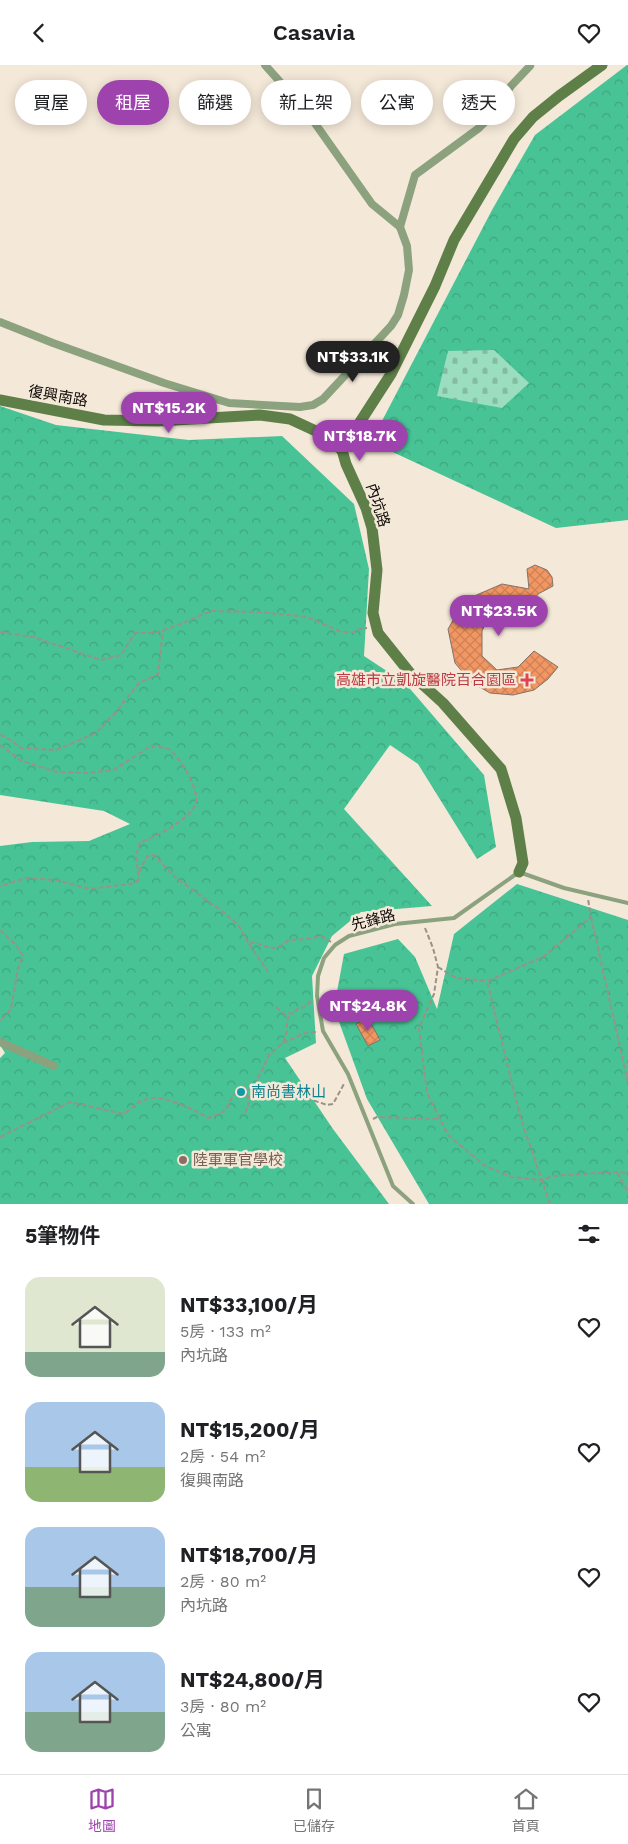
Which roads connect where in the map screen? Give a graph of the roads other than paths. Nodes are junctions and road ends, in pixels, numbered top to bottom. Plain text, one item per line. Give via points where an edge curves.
1 (265, 65) edge
2 (602, 65) edge
3 (530, 66) edge
4 (400, 227) junction
5 (0, 322) edge
6 (0, 400) edge
7 (342, 450) junction
8 (519, 872) junction
9 (628, 903) edge
10 (0, 1042) edge
11 (54, 1066) dead end
12 (413, 1204) edge

1 - 4 street via 307,112 372,204
2 - 7 street via 533,117 514,139 454,240 435,287 391,374
3 - 4 street via 511,85 479,128 415,175
4 - 5 street via 408,246 409,270 398,315 323,399 313,405 229,403 155,380
6 - 7 street, 復興南路 via 104,419 158,421 260,415 290,419 318,432
7 - 8 street, 內坑路 via 372,528 376,555 373,613 378,633 410,673 444,703 501,769 516,819 523,863
8 - 9 lane via 564,888
8 - 12 lane, 先鋒路 via 454,918 386,927 350,937 335,945 324,958 318,976 317,996 323,1031 348,1074 392,1186
10 - 11 street

